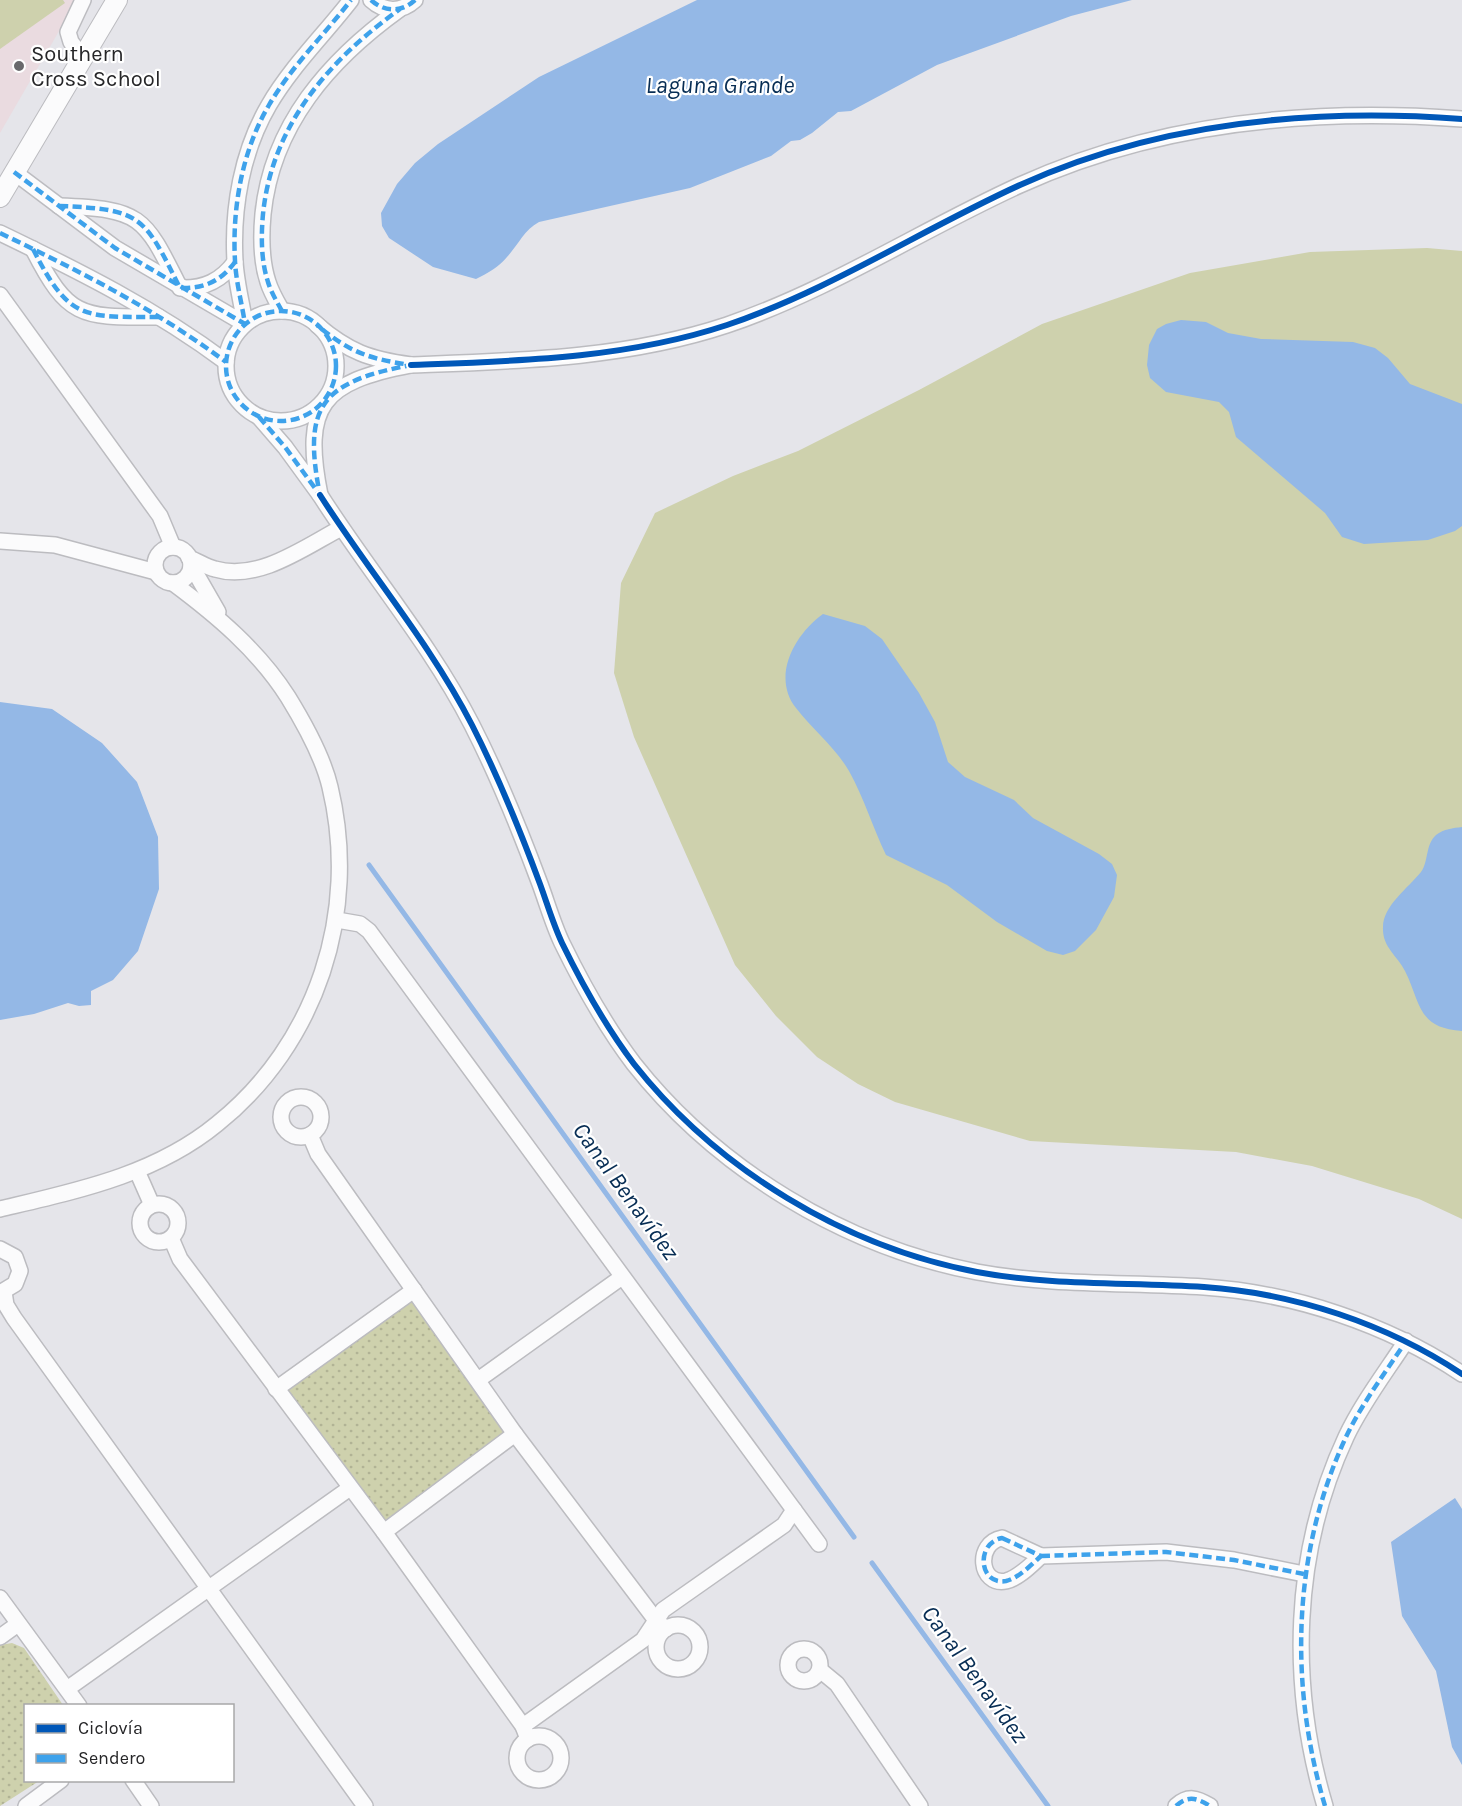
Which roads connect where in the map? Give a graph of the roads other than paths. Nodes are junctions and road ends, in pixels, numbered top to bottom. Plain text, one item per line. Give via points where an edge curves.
1 (83, 0) edge
2 (117, 0) edge
3 (351, 0) edge
4 (371, 0) edge
5 (415, 0) edge
6 (400, 9) junction
7 (83, 57) junction
8 (1462, 119) edge
9 (14, 172) junction
10 (0, 197) edge
11 (59, 206) junction
12 (0, 233) edge
13 (33, 249) junction
14 (235, 261) junction
15 (180, 288) junction
16 (0, 295) edge
17 (282, 311) junction
18 (161, 317) junction
19 (245, 324) junction
20 (317, 325) junction
21 (226, 362) junction
22 (411, 365) junction
23 (324, 400) junction
24 (259, 417) junction
25 (320, 495) junction
26 (341, 528) junction
27 (0, 541) edge
28 (173, 547) junction
29 (190, 561) junction
30 (156, 572) junction
31 (173, 583) junction
32 (226, 624) junction
33 (337, 920) junction
34 (310, 1135) dead end
35 (137, 1171) junction
36 (152, 1206) junction
37 (0, 1209) edge
38 (171, 1238) junction
39 (0, 1249) edge
40 (622, 1277) junction
41 (414, 1290) junction
42 (2, 1292) edge
43 (1407, 1341) junction
44 (1462, 1374) edge
45 (478, 1380) junction
46 (276, 1389) junction
47 (515, 1434) junction
48 (350, 1488) junction
49 (794, 1510) junction
50 (384, 1532) junction
51 (819, 1544) dead end
52 (1041, 1556) dead end
53 (1304, 1574) junction
54 (208, 1590) junction
55 (0, 1598) edge
56 (18, 1624) junction
57 (660, 1624) junction
58 (0, 1637) edge
59 (820, 1670) dead end
60 (68, 1689) junction
61 (78, 1704) edge
62 (58, 1782) edge
63 (134, 1782) edge
64 (909, 1790) junction
65 (26, 1806) edge
66 (151, 1806) edge
67 (365, 1806) edge
68 (902, 1806) edge
69 (920, 1806) edge
70 (1176, 1806) edge
71 (1210, 1806) edge
72 (1325, 1806) edge

1 - 7 street via 68,32
2 - 7 street
3 - 14 street via 275,97 253,138 236,211
4 - 6 street via 380,7
5 - 6 street
6 - 17 street via 359,41 321,79 290,124 275,158 266,189 263,262
7 - 9 street
8 - 22 street via 1362,114 1300,116 1185,132 1126,147 1023,183 840,278 725,326 652,345 589,354
9 - 10 street
9 - 11 street
11 - 15 street via 115,248
11 - 15 street via 112,209 133,218 154,236
12 - 13 street
13 - 18 street via 98,280
13 - 18 street via 51,285 83,311 110,317
14 - 15 street via 217,280 193,289
14 - 19 street
15 - 19 street
16 - 28 street via 160,516
17 - 19 street
17 - 20 street
18 - 21 street
19 - 21 street via 229,347
20 - 22 street via 339,344 362,356
20 - 23 street via 328,338 336,370
21 - 24 street via 233,395
22 - 23 street via 358,380
23 - 24 street via 311,413 294,420 276,422
23 - 25 street via 313,443
24 - 25 street
25 - 26 street
26 - 29 street via 285,558 248,570 216,570
26 - 43 street via 436,664 471,722 507,798 559,937 616,1040 654,1087 708,1140 756,1178 849,1231 897,1250 972,1271 1058,1283 1210,1287 1339,1314
27 - 30 street via 55,545
28 - 29 street via 183,550
28 - 30 street via 158,555
29 - 31 street via 188,575
29 - 32 street
30 - 31 street
31 - 32 street
32 - 33 street via 288,697 330,785 339,881
33 - 35 street via 322,977 306,1015 272,1069 217,1125
33 - 40 street via 360,924 369,931
34 - 41 street via 318,1154
35 - 36 street
35 - 37 street via 85,1189
36 - 38 street via 167,1205 176,1215 178,1227
36 - 38 street via 141,1216 143,1234 159,1242
38 - 46 street via 180,1259
39 - 42 street via 15,1257 20,1271 15,1284
40 - 45 street
40 - 49 street
41 - 45 street
41 - 46 street
42 - 54 street via 14,1318
43 - 44 street
43 - 53 street via 1346,1437 1315,1524
45 - 47 street
46 - 48 street
47 - 50 street
47 - 57 street
48 - 50 street
48 - 54 street
49 - 51 street
49 - 57 street via 784,1525 663,1610
50 - 57 street via 525,1733
52 - 53 street via 1175,1553
53 - 72 street via 1300,1642 1303,1706 1312,1764
54 - 60 street
54 - 67 street
55 - 56 street
56 - 58 street
56 - 60 street
59 - 64 street via 837,1684
60 - 61 street
62 - 65 street
63 - 66 street
64 - 68 street
64 - 69 street
70 - 71 street via 1194,1798

